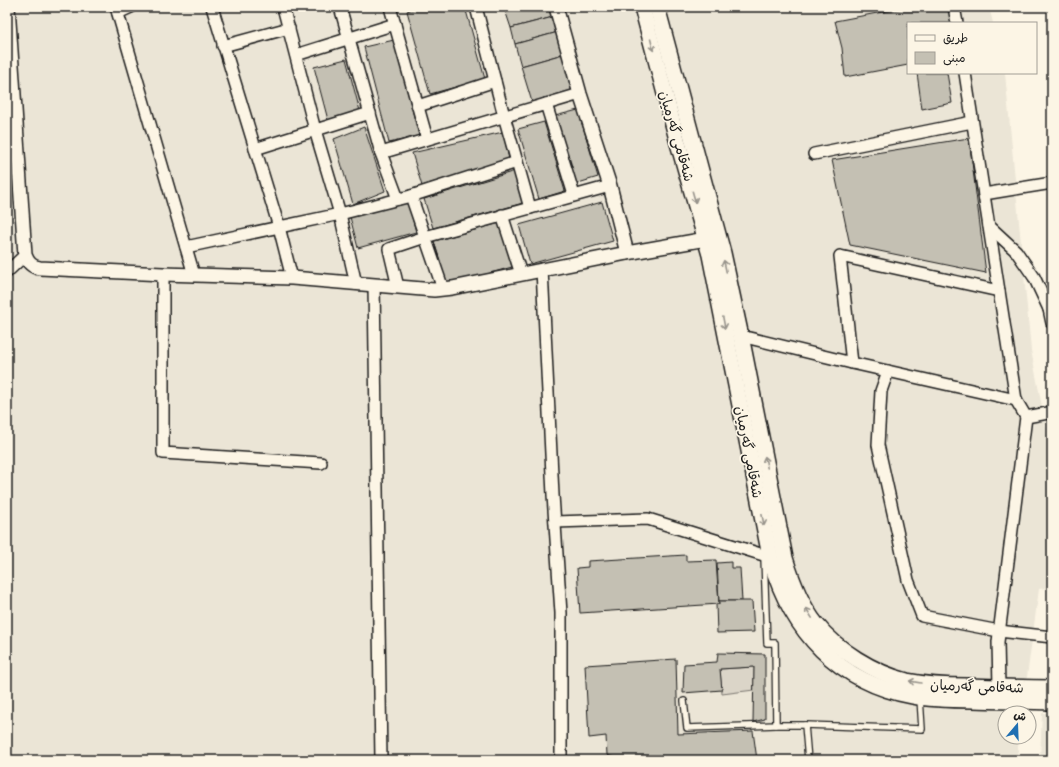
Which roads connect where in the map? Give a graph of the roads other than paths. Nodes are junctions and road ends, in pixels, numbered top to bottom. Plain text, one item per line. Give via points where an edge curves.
1 (8, 7) edge
2 (131, 7) edge
3 (212, 7) edge
4 (283, 7) edge
5 (340, 7) edge
6 (390, 7) edge
7 (476, 7) edge
8 (556, 7) edge
9 (642, 7) edge
10 (954, 7) edge
11 (117, 10) edge
12 (659, 10) edge
13 (957, 22) edge
14 (395, 24) junction
15 (288, 28) junction
16 (349, 39) junction
17 (223, 46) junction
18 (296, 55) junction
19 (965, 74) edge
20 (495, 80) junction
21 (10, 90) edge
22 (580, 94) junction
23 (546, 104) junction
24 (418, 106) junction
25 (370, 113) junction
26 (504, 116) junction
27 (972, 122) junction
28 (689, 127) junction
29 (315, 130) junction
30 (674, 130) junction
31 (427, 139) junction
32 (254, 149) junction
33 (381, 153) junction
34 (814, 154) dead end
35 (517, 162) junction
36 (1052, 183) edge
37 (610, 186) junction
38 (984, 194) junction
39 (411, 196) junction
40 (574, 196) junction
41 (398, 199) junction
42 (530, 208) junction
43 (340, 214) junction
44 (502, 215) junction
45 (989, 226) junction
46 (279, 227) junction
47 (425, 237) junction
48 (706, 239) junction
49 (186, 247) junction
50 (627, 253) junction
51 (25, 256) junction
52 (542, 269) junction
53 (7, 272) edge
54 (163, 274) junction
55 (521, 274) junction
56 (194, 275) junction
57 (292, 278) junction
58 (356, 284) junction
59 (374, 285) junction
60 (398, 287) junction
61 (443, 289) junction
62 (999, 291) junction
63 (1051, 308) edge
64 (1052, 323) edge
65 (741, 336) junction
66 (852, 363) junction
67 (888, 371) junction
68 (1016, 400) junction
69 (1051, 414) edge
70 (1026, 417) junction
71 (321, 463) dead end
72 (555, 522) junction
73 (767, 556) junction
74 (1000, 631) junction
75 (1052, 637) edge
76 (999, 687) junction
77 (1052, 688) edge
78 (920, 697) junction
79 (684, 701) dead end
80 (1052, 702) edge
81 (776, 725) junction
82 (805, 725) junction
83 (381, 760) edge
84 (560, 760) edge
85 (808, 760) edge

1 - 21 street
2 - 11 street
3 - 17 street
4 - 15 street
5 - 16 street
6 - 14 street
7 - 20 street
8 - 22 street
9 -> 30 main road, شەقامی گەرمیان
10 - 13 street
11 - 49 street
12 - 28 main road, شەقامی گەرمیان
14 - 16 street
14 - 24 street
15 - 17 street
15 - 18 street
16 - 18 street
16 - 25 street
17 - 32 street
18 - 29 street
19 - 27 street
20 - 24 street
20 - 26 street
21 - 51 street
22 - 23 street
22 - 37 street
23 - 26 street
23 - 40 street
24 - 31 street
25 - 29 street
25 - 33 street
26 - 31 street
26 - 35 street
27 - 34 street
27 - 38 street
28 - 30 main road
65 -> 28 main road, شەقامی گەرمیان via 723,253
29 - 32 street
29 - 43 street
30 -> 48 main road, شەقامی گەرمیان
31 - 33 street
32 - 46 street
33 - 41 street
35 - 39 street
35 - 42 street
36 - 38 street
37 - 40 street
37 - 50 street
38 - 45 street
39 - 41 street
39 - 47 street
40 - 42 street
41 - 43 street
42 - 44 street
43 - 46 street
43 - 58 street
44 - 47 street
44 - 55 street
45 - 62 street
45 - 63 street via 1016,251
46 - 49 street
46 - 57 street
47 - 60 street via 389,249
47 - 61 street
48 - 50 street
48 -> 73 main road, شەقامی گەرمیان via 722,309
49 - 56 street
50 - 52 street
51 - 53 street
51 - 54 street via 29,263 36,267
52 - 55 street
52 - 72 street
54 - 56 street
54 - 71 street via 163,453
55 - 61 street
56 - 57 street
57 - 58 street
58 - 59 street
59 - 60 street
59 - 83 street
60 - 61 street
62 - 66 street via 840,256
62 - 68 street
63 - 64 street
65 - 66 street
76 -> 65 main road, شەقامی گەرمیان via 925,684 890,676 853,656 816,623 798,595 785,558
66 - 67 street
67 - 68 street
67 - 74 street via 881,391 878,445 908,580 922,616
68 - 70 street
69 - 70 street
70 - 74 street
72 - 73 street via 648,519
72 - 84 street via 561,613
73 - 78 main road, شەقامی گەرمیان via 795,617 820,649 861,679
73 - 81 lane via 767,642 775,643
74 - 75 street
74 - 76 street
76 - 77 main road, شەقامی گەرمیان
78 - 80 main road, شەقامی گەرمیان
78 - 82 lane via 922,729
79 - 81 lane via 687,728
81 - 82 lane
82 - 85 lane

